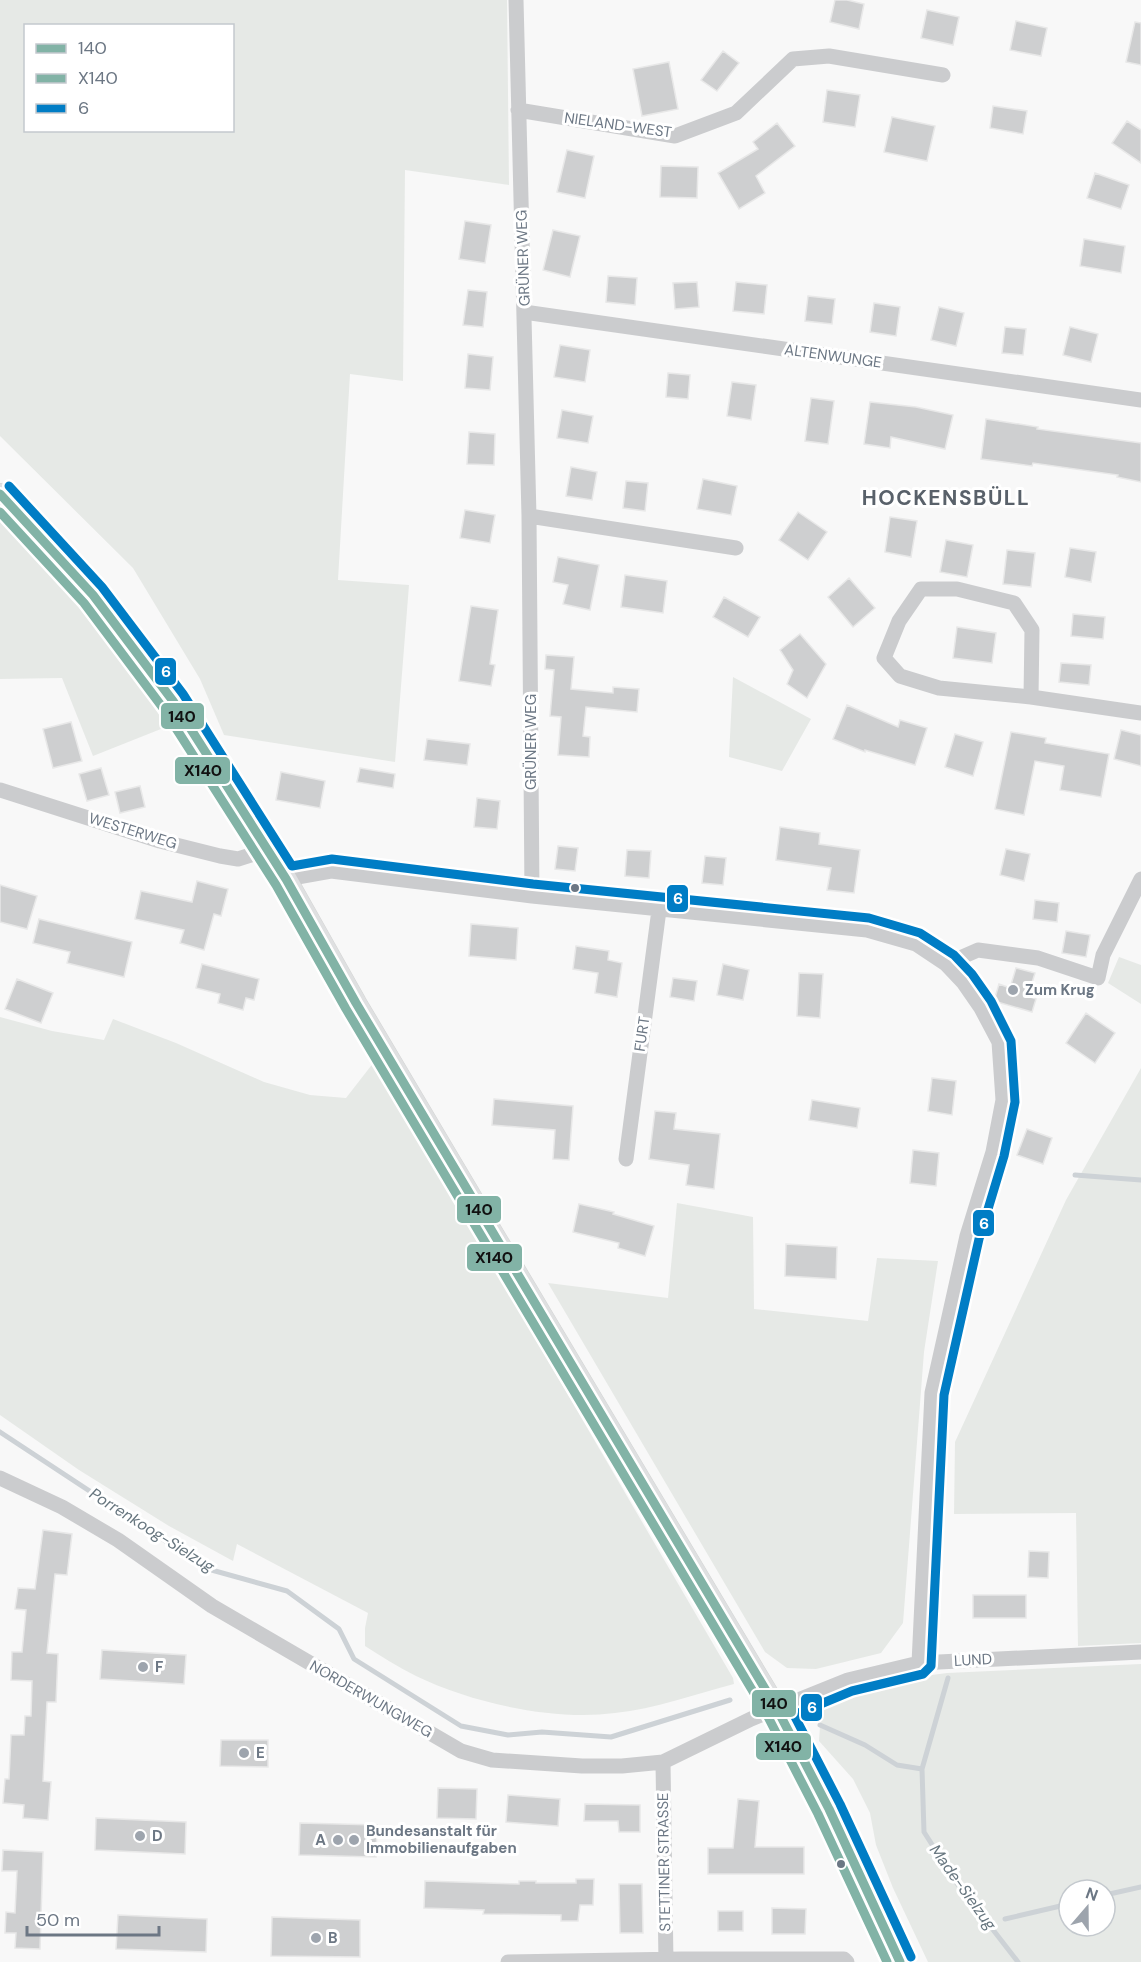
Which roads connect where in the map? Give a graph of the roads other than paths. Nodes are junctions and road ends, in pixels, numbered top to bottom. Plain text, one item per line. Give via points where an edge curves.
1 (516, 0) edge
2 (943, 75) dead end
3 (518, 110) junction
4 (524, 312) junction
5 (1141, 400) edge
6 (0, 494) edge
7 (529, 516) junction
8 (736, 548) dead end
9 (1031, 697) junction
10 (1141, 712) edge
11 (0, 790) edge
12 (267, 850) junction
13 (286, 879) junction
14 (1141, 879) edge
15 (532, 896) junction
16 (659, 909) junction
17 (946, 964) junction
18 (626, 1159) dead end
19 (0, 1478) edge
20 (1141, 1652) edge
21 (919, 1663) junction
22 (777, 1709) junction
23 (663, 1762) junction
24 (666, 1961) edge
25 (508, 1962) edge
26 (847, 1962) edge
27 (900, 1962) edge

1 - 3 street, GRÜNER WEG
2 - 3 street, NIELAND-WEST via 829,56 793,59 736,113 675,136
3 - 4 street, GRÜNER WEG
4 - 5 street, ALTENWUNGE
4 - 7 street, GRÜNER WEG
6 - 12 main road via 93,595 173,701
7 - 8 street
7 - 15 street, GRÜNER WEG
9 - 9 street via 939,688 900,676 884,658 899,621 921,589 957,588 1014,603 1032,630
9 - 10 street
11 - 12 street, WESTERWEG via 220,856 238,859
12 - 13 main road
13 - 15 street via 331,872
13 - 22 main road
14 - 17 street via 1103,955 1098,978 1038,958 978,950
15 - 16 street
16 - 17 street via 867,930 916,944
16 - 18 street, FURT
17 - 21 street via 981,1008 999,1042 1003,1100 932,1393
19 - 23 street, NORDERWUNGWEG via 62,1507 118,1540 212,1606 460,1751 492,1760 582,1766
20 - 21 street, LUND
21 - 22 street, LUND via 848,1680
22 - 23 street, NORDERWUNGWEG
22 - 27 main road via 830,1809
23 - 24 street, STETTINER STRASSE
24 - 25 street
24 - 26 street

